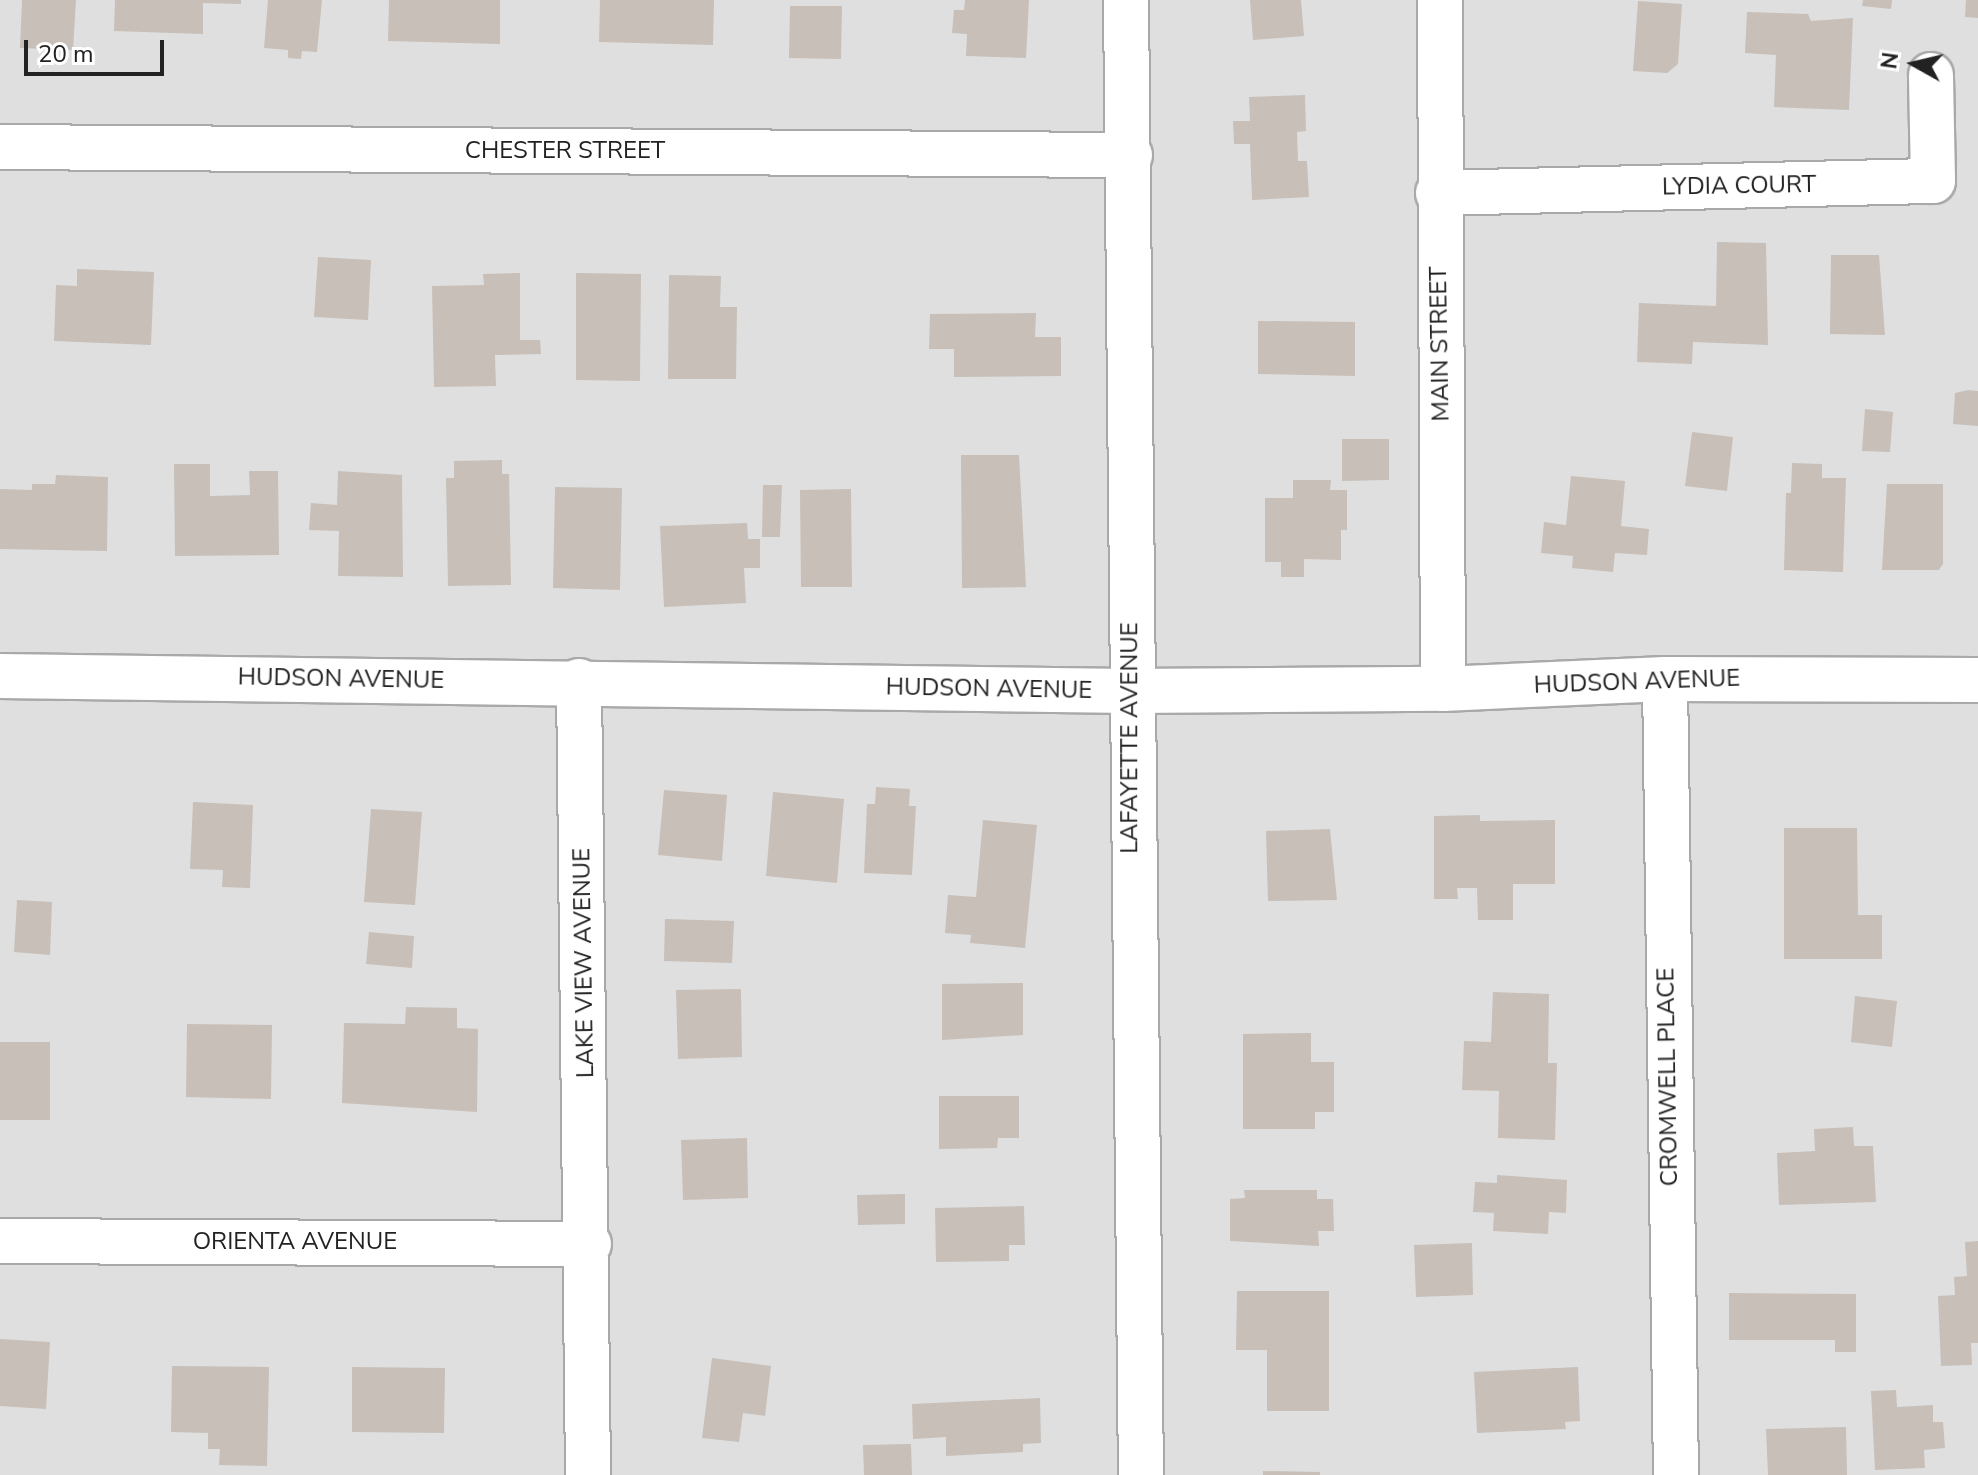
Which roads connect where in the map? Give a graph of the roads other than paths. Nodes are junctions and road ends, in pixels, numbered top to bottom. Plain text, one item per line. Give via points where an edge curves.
1 (1126, 0) edge
2 (1440, 0) edge
3 (1931, 75) dead end
4 (0, 147) edge
5 (1130, 155) junction
6 (1438, 193) junction
7 (0, 676) edge
8 (1665, 679) junction
9 (1978, 680) edge
10 (579, 681) junction
11 (1443, 689) junction
12 (1130, 691) junction
13 (0, 1241) edge
14 (589, 1244) junction
15 (588, 1475) edge
16 (1141, 1475) edge
17 (1676, 1475) edge

1 - 5 street, LAFAYETTE AVENUE
2 - 6 street, MAIN STREET
3 - 6 street, LYDIA COURT via 1933,181
4 - 5 street, CHESTER STREET
5 - 12 street, LAFAYETTE AVENUE
6 - 11 street, MAIN STREET
7 - 10 street, HUDSON AVENUE
8 - 9 street, HUDSON AVENUE
8 - 11 street, HUDSON AVENUE
8 - 17 street, CROMWELL PLACE
10 - 12 street, HUDSON AVENUE
10 - 14 street, LAKE VIEW AVENUE
11 - 12 street, HUDSON AVENUE
12 - 16 street, LAFAYETTE AVENUE
13 - 14 street, ORIENTA AVENUE
14 - 15 street, LAKE VIEW AVENUE

